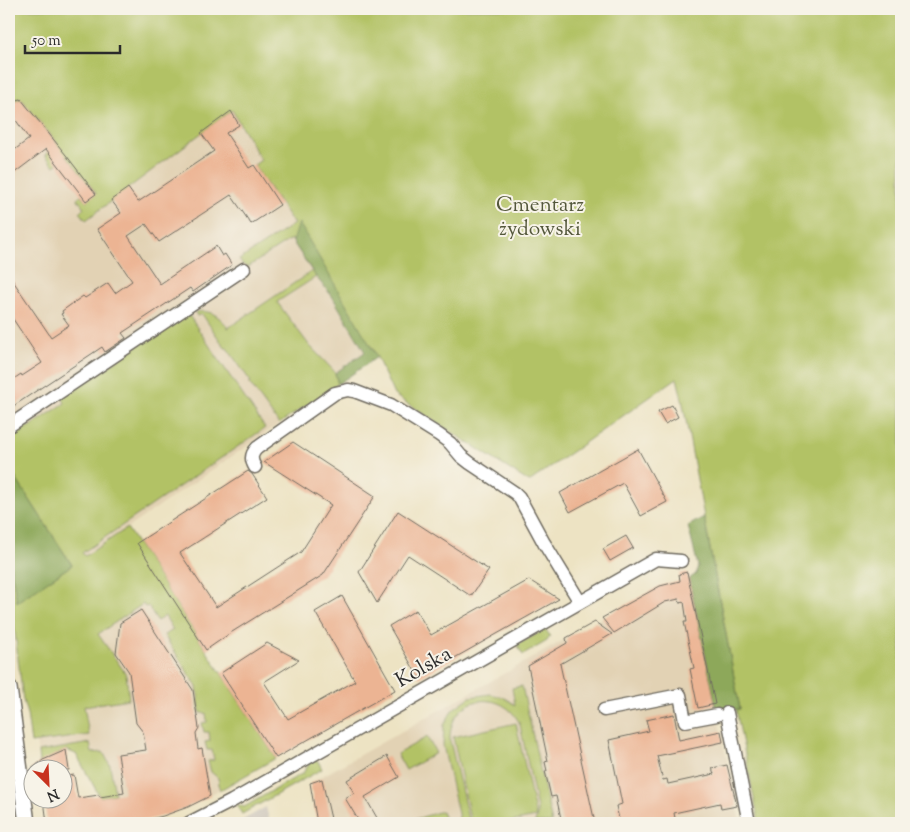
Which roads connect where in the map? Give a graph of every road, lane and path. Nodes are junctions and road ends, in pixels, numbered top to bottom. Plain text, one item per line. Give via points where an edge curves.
1 (244, 268) dead end
2 (9, 426) edge
3 (255, 466) dead end
4 (681, 560) dead end
5 (580, 602) junction
6 (9, 688) edge
7 (604, 710) dead end
8 (11, 726) edge
9 (27, 823) edge
10 (189, 823) edge
11 (749, 823) edge

1 - 2 street
3 - 5 street via 252,457 257,448 335,393 354,391 391,405 450,443 461,456 519,497
4 - 5 street, Kolska via 656,559
5 - 10 street, Kolska
6 - 8 main road
7 - 11 street via 680,695 685,721 722,714
8 - 9 main road

